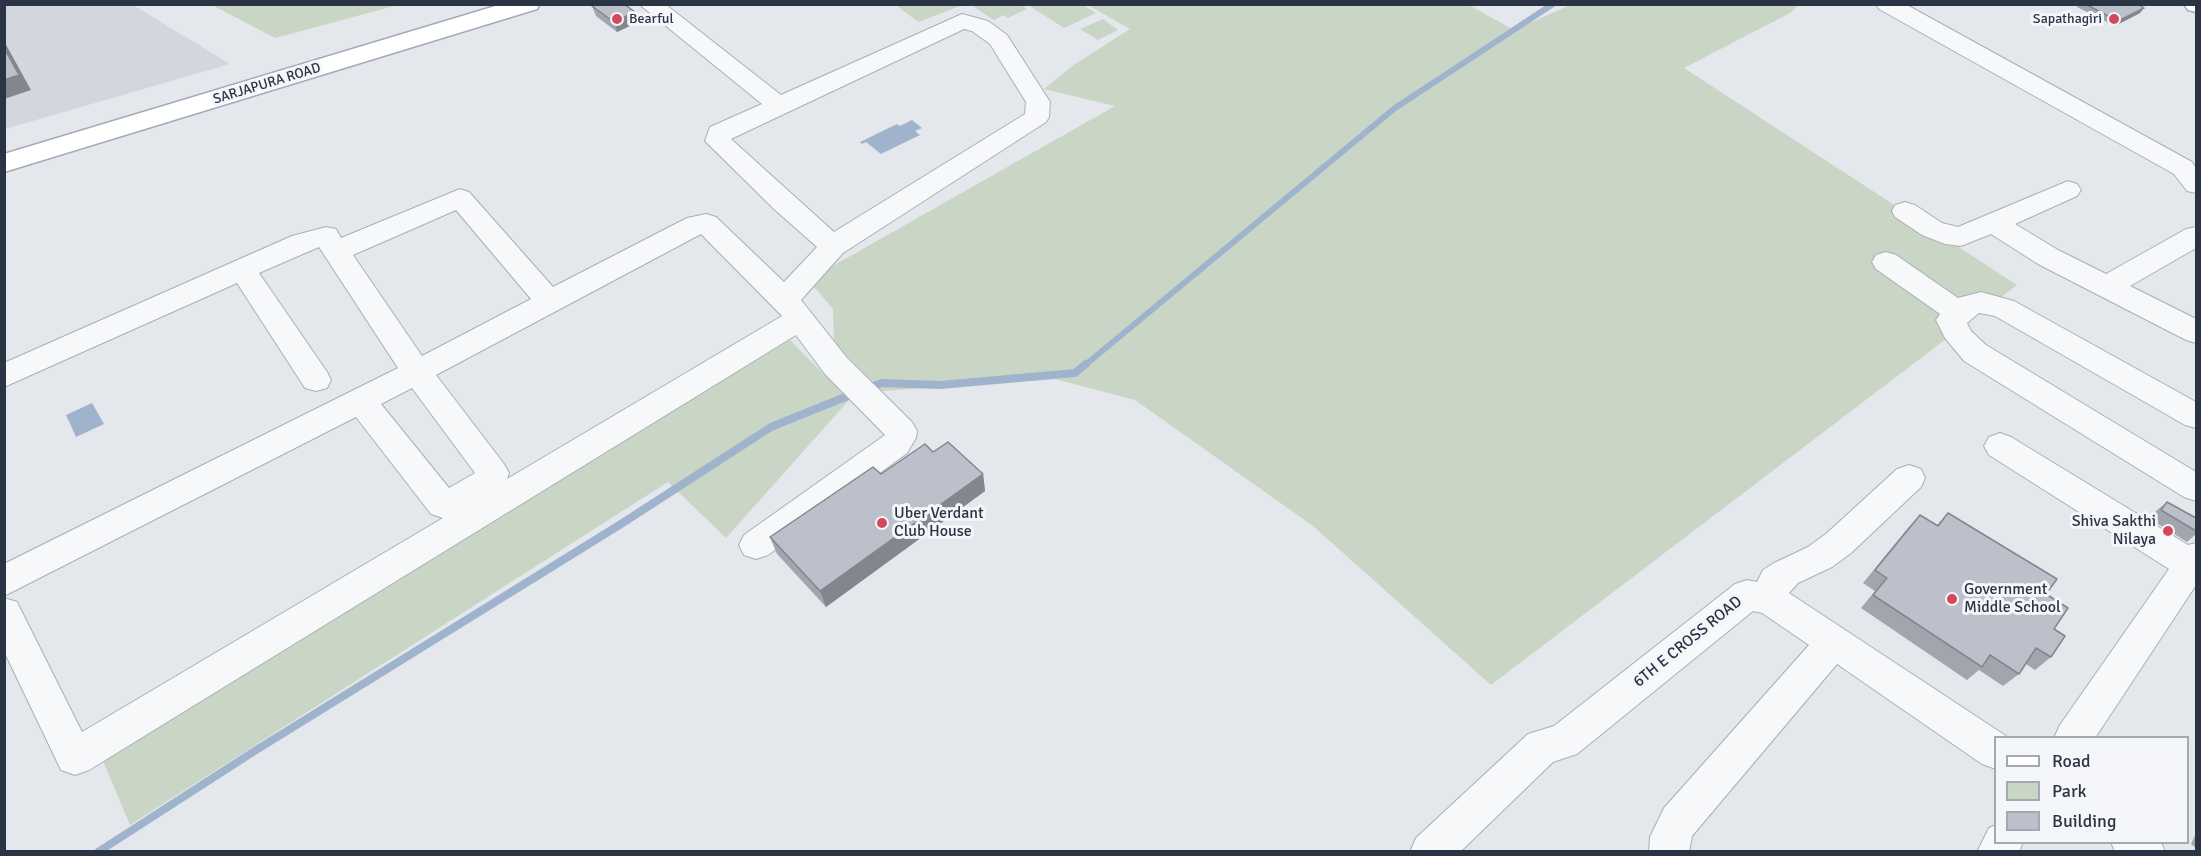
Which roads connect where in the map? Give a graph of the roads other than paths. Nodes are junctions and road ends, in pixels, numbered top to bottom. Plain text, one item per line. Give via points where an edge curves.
1 (470, 4) edge
2 (529, 4) edge
3 (650, 4) edge
4 (1887, 4) edge
5 (779, 105) junction
6 (4, 142) edge
7 (4, 163) edge
8 (2196, 185) edge
9 (2068, 190) dead end
10 (1905, 210) dead end
11 (1993, 224) junction
12 (2196, 236) edge
13 (833, 246) junction
14 (336, 251) junction
15 (1886, 261) dead end
16 (242, 269) junction
17 (2108, 288) junction
18 (549, 301) junction
19 (792, 310) junction
20 (1959, 313) junction
21 (2196, 332) edge
22 (416, 371) junction
23 (4, 375) edge
24 (316, 380) dead end
25 (361, 401) junction
26 (2196, 416) edge
27 (2000, 446) dead end
28 (1909, 478) dead end
29 (2196, 488) edge
30 (756, 544) dead end
31 (2193, 560) edge
32 (4, 581) edge
33 (1770, 598) junction
34 (4, 613) edge
35 (1834, 642) junction
36 (2074, 736) edge
37 (1994, 749) edge
38 (1430, 852) edge
39 (1669, 852) edge

1 - 6 main road, SARJAPURA ROAD
2 - 7 main road, SARJAPURA ROAD
3 - 5 street
4 - 8 street via 2183,168
5 - 13 street via 725,128 719,132 718,141
5 - 13 street via 962,21 980,26 999,40 1038,102 1037,117 1028,124
9 - 11 street
10 - 11 street via 1932,229 1954,237
11 - 17 street
12 - 17 street via 2134,269
13 - 19 street
14 - 16 street via 324,236
14 - 18 street via 460,198
14 - 22 street
15 - 20 street
16 - 23 street
16 - 24 street
17 - 21 street
18 - 19 street via 702,223
18 - 22 street
19 - 30 street via 836,366 901,431 896,444
19 - 34 street via 75,758
20 - 26 street via 1970,304 1981,302 2004,308
20 - 29 street via 1951,320 1960,338 1975,353
22 - 25 street
22 - 25 street via 493,473 491,479 450,504 443,504
25 - 32 street
27 - 31 street
28 - 33 street via 1839,543 1775,581
31 - 36 street
33 - 35 street
33 - 38 street, 6TH E CROSS ROAD via 1747,595 1564,741 1542,747
35 - 37 street
35 - 39 street via 1678,822 1670,837

